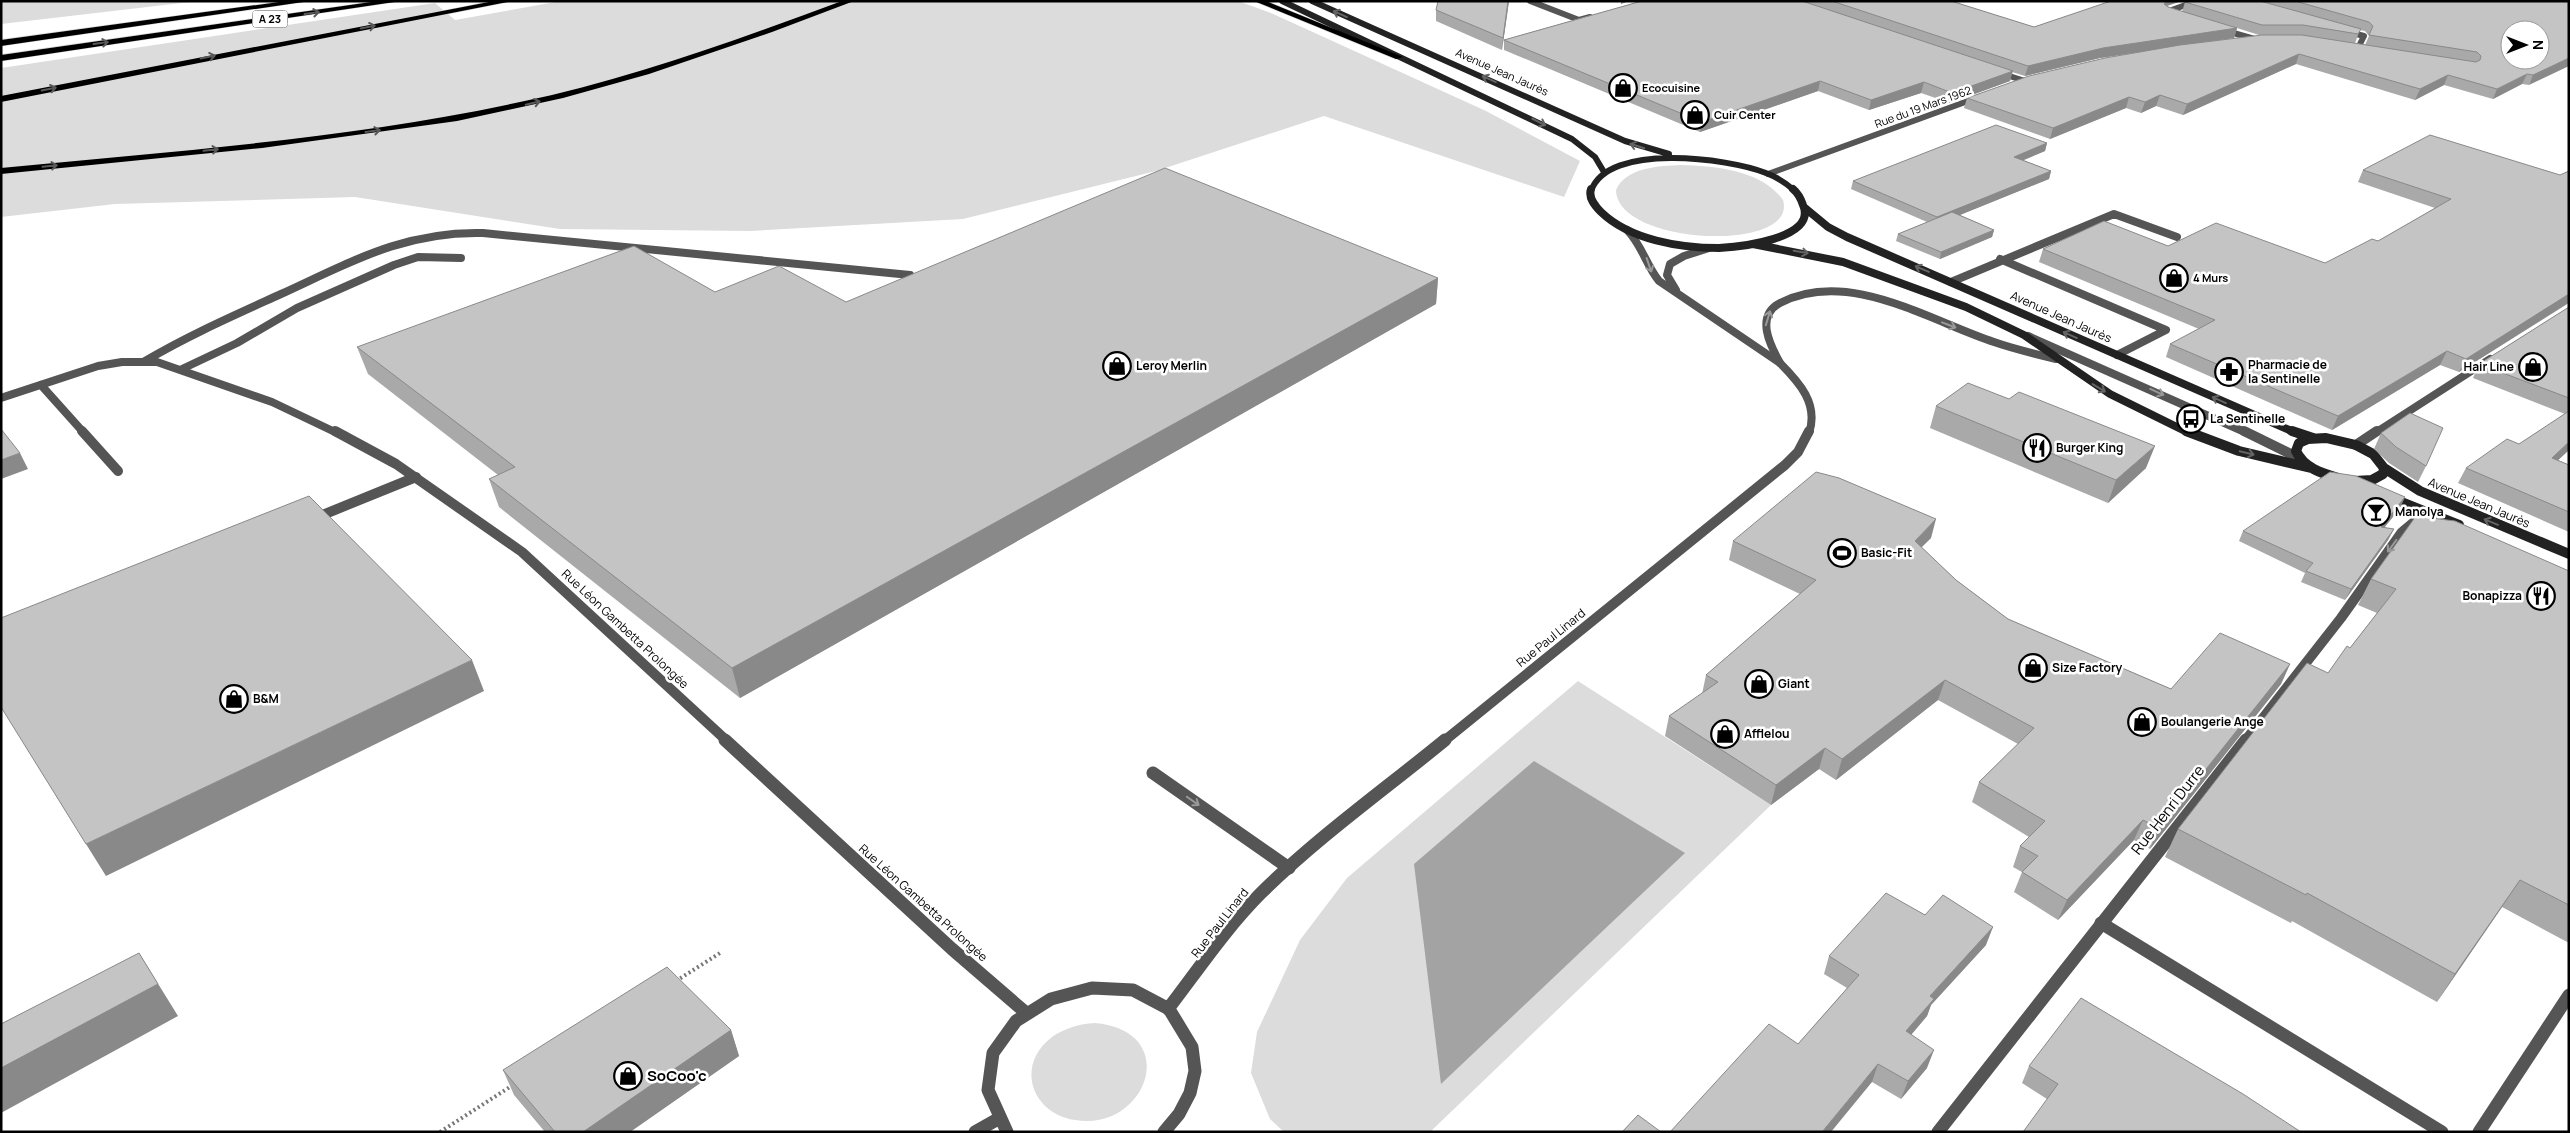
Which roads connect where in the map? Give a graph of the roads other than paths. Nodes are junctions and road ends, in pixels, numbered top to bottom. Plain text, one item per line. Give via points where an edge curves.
1 (306, 1) edge
2 (397, 1) edge
3 (510, 1) edge
4 (850, 1) edge
5 (1258, 1) edge
6 (1282, 1) edge
7 (1312, 1) edge
8 (1530, 1) edge
9 (2198, 1) edge
10 (2175, 15) edge
11 (1596, 16) edge
12 (165, 21) junction
13 (2212, 26) edge
14 (2335, 28) edge
15 (1, 37) edge
16 (2258, 40) junction
17 (2266, 40) edge
18 (2235, 42) edge
19 (1, 43) edge
20 (2349, 47) edge
21 (2358, 48) junction
22 (2367, 50) edge
23 (1399, 57) junction
24 (1, 58) edge
25 (1988, 69) edge
26 (2016, 84) edge
27 (1989, 94) edge
28 (1, 99) edge
29 (1685, 157) junction
30 (1, 171) edge
31 (1604, 172) junction
32 (1768, 174) junction
33 (1805, 208) junction
34 (1624, 228) junction
35 (2177, 237) dead end
36 (1753, 244) junction
37 (1713, 247) junction
38 (461, 258) dead end
39 (2000, 259) junction
40 (910, 275) edge
41 (1951, 282) junction
42 (1680, 295) junction
43 (2016, 330) junction
44 (2117, 355) junction
45 (2497, 355) edge
46 (2056, 359) junction
47 (145, 361) junction
48 (1780, 363) junction
49 (182, 369) junction
50 (41, 385) junction
51 (1, 398) edge
52 (2313, 438) junction
53 (2356, 445) junction
54 (2299, 458) junction
55 (2311, 468) junction
56 (2384, 468) junction
57 (118, 472) dead end
58 (416, 477) junction
59 (2354, 481) junction
60 (2426, 512) junction
61 (307, 521) edge
62 (2471, 530) edge
63 (2569, 554) edge
64 (1153, 774) dead end
65 (1289, 868) junction
66 (2101, 923) junction
67 (2569, 995) edge
68 (1168, 1010) junction
69 (1025, 1012) junction
70 (998, 1119) junction
71 (975, 1132) edge
72 (1007, 1132) edge
73 (1164, 1132) edge
74 (1938, 1132) edge
75 (2442, 1132) edge
76 (2479, 1132) edge

1 - 12 highway, A 23
24 -> 2 highway, A 23
28 -> 3 highway
30 -> 4 highway via 319,138 502,109 594,88 665,67
5 - 23 highway
6 - 23 main road
29 -> 7 main road, Avenue Jean Jaurès via 1625,141
8 - 11 street via 1579,20
9 - 10 street via 2166,12
12 - 15 highway
12 - 19 highway, A 23
13 - 16 street
14 - 21 street via 2364,36
16 - 17 street
16 - 18 street
20 - 21 street
21 - 22 street
23 -> 31 main road via 1561,134 1595,157
25 - 26 street via 2028,80
27 - 32 street, Rue du 19 Mars 1962
29 - 31 main road via 1638,160
29 - 32 main road, Avenue Jean Jaurès via 1723,161
31 - 34 main road via 1592,185 1592,199 1603,214
32 - 33 main road, Avenue Jean Jaurès via 1792,188
33 - 36 main road via 1801,223 1790,232 1774,240
41 -> 33 main road, Avenue Jean Jaurès via 1838,233
34 - 37 main road via 1666,241
34 -> 42 street, Rue Paul Linard via 1642,247 1653,275
35 - 39 street via 2114,214
36 - 37 main road
36 -> 43 main road via 1854,265 1973,310
37 - 42 street, Rue Paul Linard via 1670,264 1667,275
38 - 49 street via 418,257 394,265 297,308 243,340
39 - 41 street
39 - 44 street via 2166,330
40 - 47 street via 448,232 374,252 174,344
44 -> 41 main road, Avenue Jean Jaurès
42 - 48 street, Rue Paul Linard
43 - 46 main road
43 -> 54 street
52 -> 44 main road, Avenue Jean Jaurès via 2285,429
45 - 53 street
48 -> 46 street via 1768,338 1768,313 1785,299 1803,293 1824,292 1884,300 1999,344
46 -> 55 main road via 2110,394 2200,438
47 - 49 street, Rue Léon Gambetta Prolongée
47 - 50 street via 104,365
48 - 65 street, Rue Paul Linard via 1797,379 1812,407 1809,437 1795,456
49 - 58 street, Rue Léon Gambetta Prolongée via 295,412 372,450
50 - 51 street
50 - 57 street
52 - 53 main road, Avenue Jean Jaurès
52 - 54 main road via 2297,445
53 - 56 main road, Avenue Jean Jaurès via 2373,454
54 - 55 main road
55 - 59 main road
56 - 59 main road via 2383,474 2377,478
63 -> 56 main road, Avenue Jean Jaurès via 2432,497
58 - 61 street
58 - 69 street, Rue Léon Gambetta Prolongée via 522,552 952,949
59 - 60 main road
60 - 62 main road
60 -> 66 street, Rue Henri Durre via 2402,532 2341,618
64 -> 65 street
65 - 68 street, Rue Paul Linard via 1240,916
66 - 74 street, Rue Henri Durre
66 - 75 street
67 - 76 street
68 - 69 street via 1144,994 1098,987 1067,991
68 - 73 street via 1186,1030 1195,1054 1195,1081 1184,1108
69 - 70 street via 1003,1036 990,1063 988,1092
70 - 71 street
70 - 72 street

